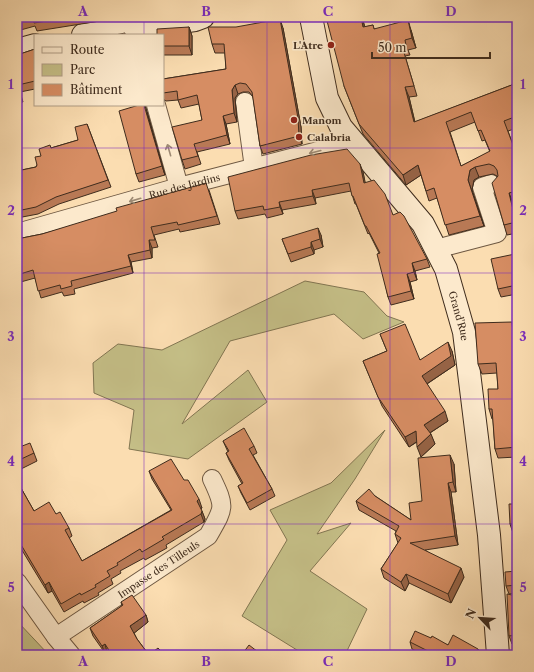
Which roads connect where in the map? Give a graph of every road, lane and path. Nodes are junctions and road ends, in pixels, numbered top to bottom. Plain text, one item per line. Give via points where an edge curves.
1 (203, 17) edge
2 (311, 17) edge
3 (136, 31) edge
4 (96, 34) edge
5 (34, 45) edge
6 (17, 50) edge
7 (245, 102) dead end
8 (156, 106) edge
9 (353, 142) junction
10 (254, 168) junction
11 (491, 184) edge
12 (179, 187) junction
13 (17, 233) edge
14 (436, 249) junction
15 (212, 479) dead end
16 (17, 582) edge
17 (56, 637) junction
18 (71, 655) edge
19 (498, 655) edge

1 - 3 street
2 - 9 street, Grand'Rue via 327,98 341,127
3 - 4 street
5 - 6 street
7 - 10 street
12 -> 8 street
9 -> 10 street, Rue des Jardins
9 - 14 street, Grand'Rue via 423,224
10 - 12 street, Rue des Jardins
11 - 14 street via 482,187 498,233
12 -> 13 street, Rue des Jardins
14 - 19 street, Grand'Rue via 446,269 464,332 488,535
15 - 17 street, Impasse des Tilleuls via 223,500 220,515 208,536
16 - 17 street
17 - 18 street

